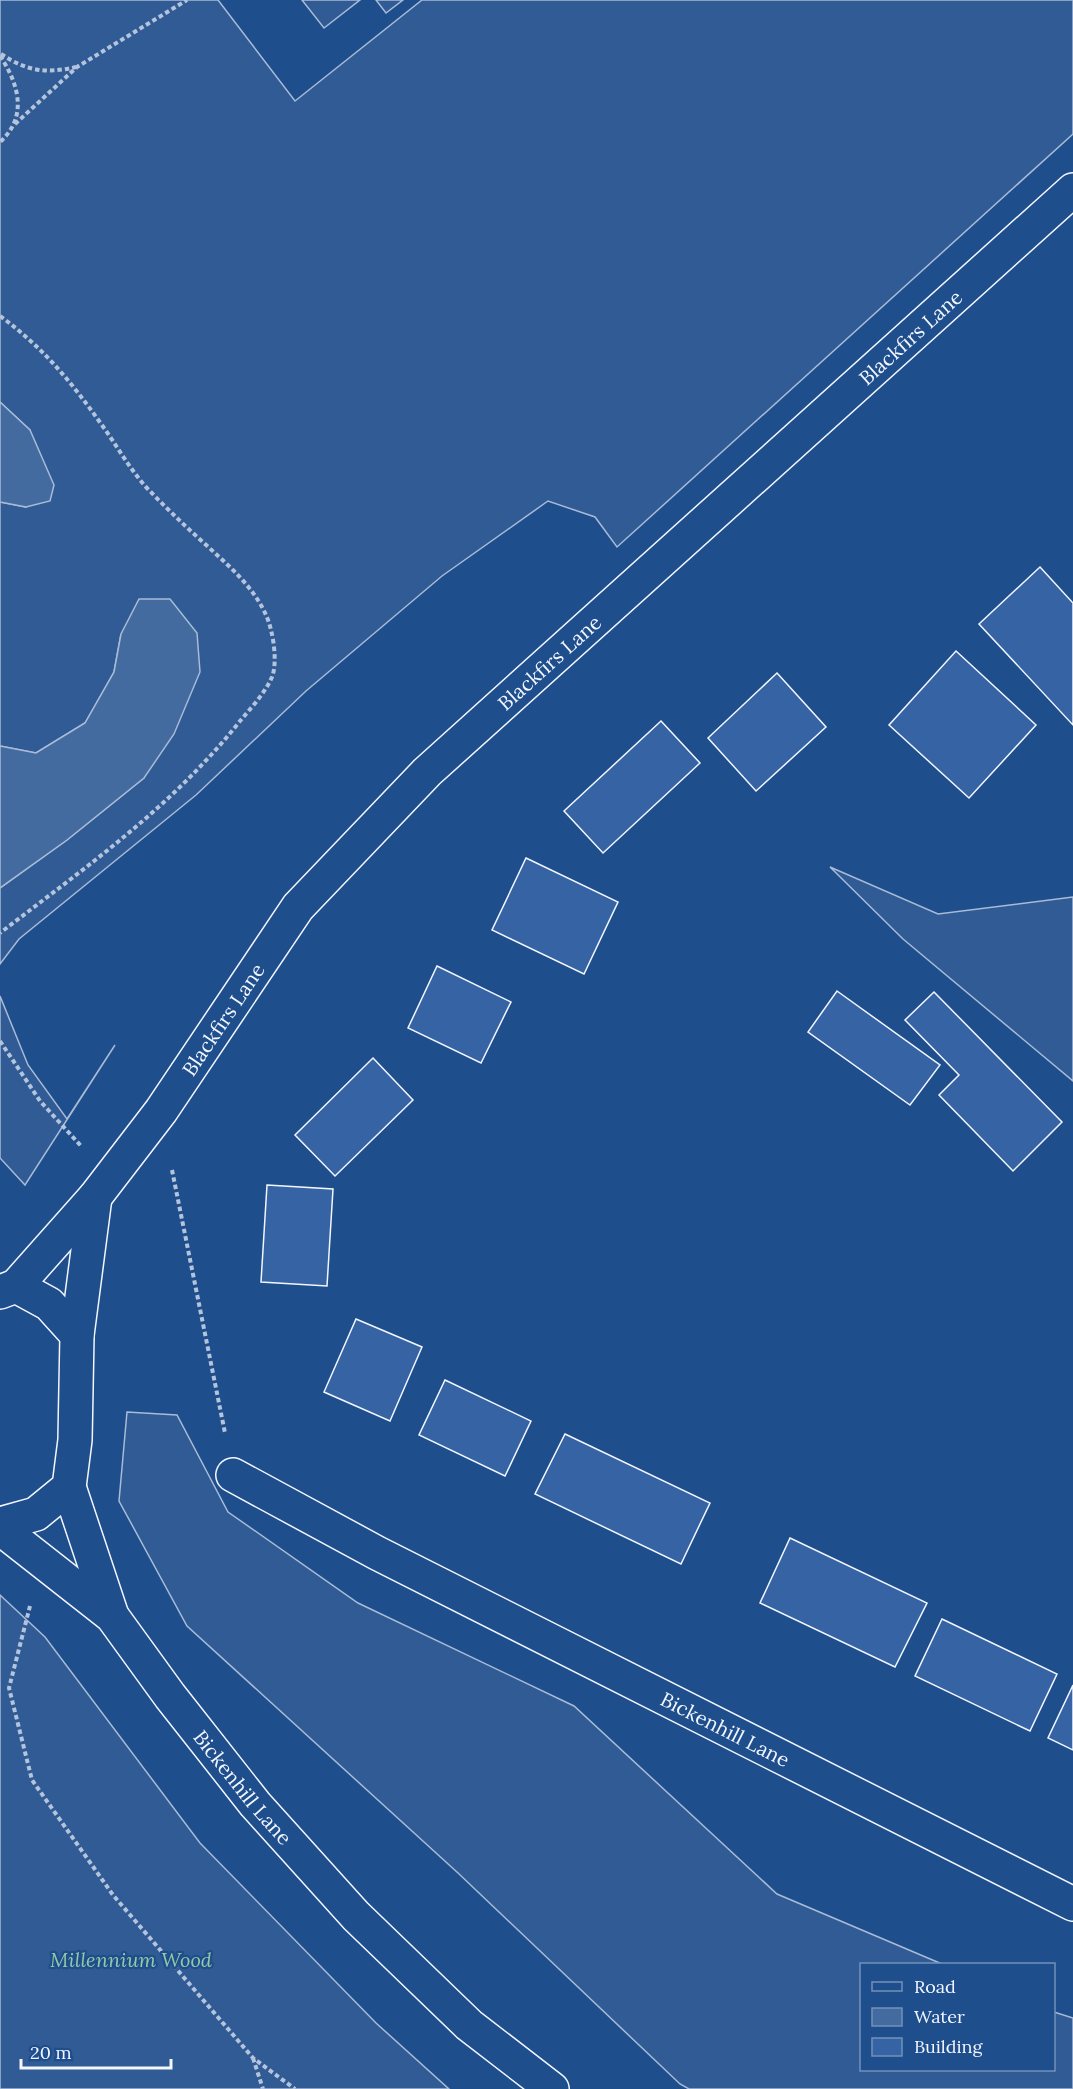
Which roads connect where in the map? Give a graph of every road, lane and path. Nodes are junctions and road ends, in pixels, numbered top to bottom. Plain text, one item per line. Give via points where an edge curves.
1 (187, 0) edge
2 (0, 55) edge
3 (77, 67) junction
4 (15, 124) junction
5 (0, 142) edge
6 (1073, 190) edge
7 (0, 316) edge
8 (0, 933) edge
9 (0, 1041) edge
10 (160, 1111) junction
11 (103, 1187) junction
12 (8, 1289) edge
13 (77, 1335) junction
14 (233, 1475) joint
15 (69, 1487) junction
16 (0, 1526) edge
17 (31, 1601) dead end
18 (112, 1616) junction
19 (1073, 1904) edge
20 (253, 2058) junction
21 (263, 2089) edge
22 (295, 2089) edge
23 (552, 2089) edge

1 - 3 path
2 - 3 path via 41,71
2 - 4 path via 18,95
3 - 4 path
4 - 5 path
6 - 10 street, Blackfirs Lane via 427,772 298,907
7 - 8 path via 65,374 139,479 239,576 267,617 274,649 272,676 262,694 193,775 144,822
9 - 11 path
10 - 11 street, Blackfirs Lane
10 - 14 path
11 - 12 street, Blackfirs Lane
11 - 13 street, Blackfirs Lane
12 - 13 street via 49,1304
13 - 15 street, Blackfirs Lane via 75,1440
14 - 19 street, Bickenhill Lane via 371,1566
15 - 16 street via 36,1514
15 - 18 street, Bickenhill Lane
16 - 18 street, Bickenhill Lane
17 - 20 path via 9,1688 32,1780 113,1895
18 - 23 street, Bickenhill Lane via 255,1804 356,1916 470,2025
20 - 21 path
20 - 22 path

